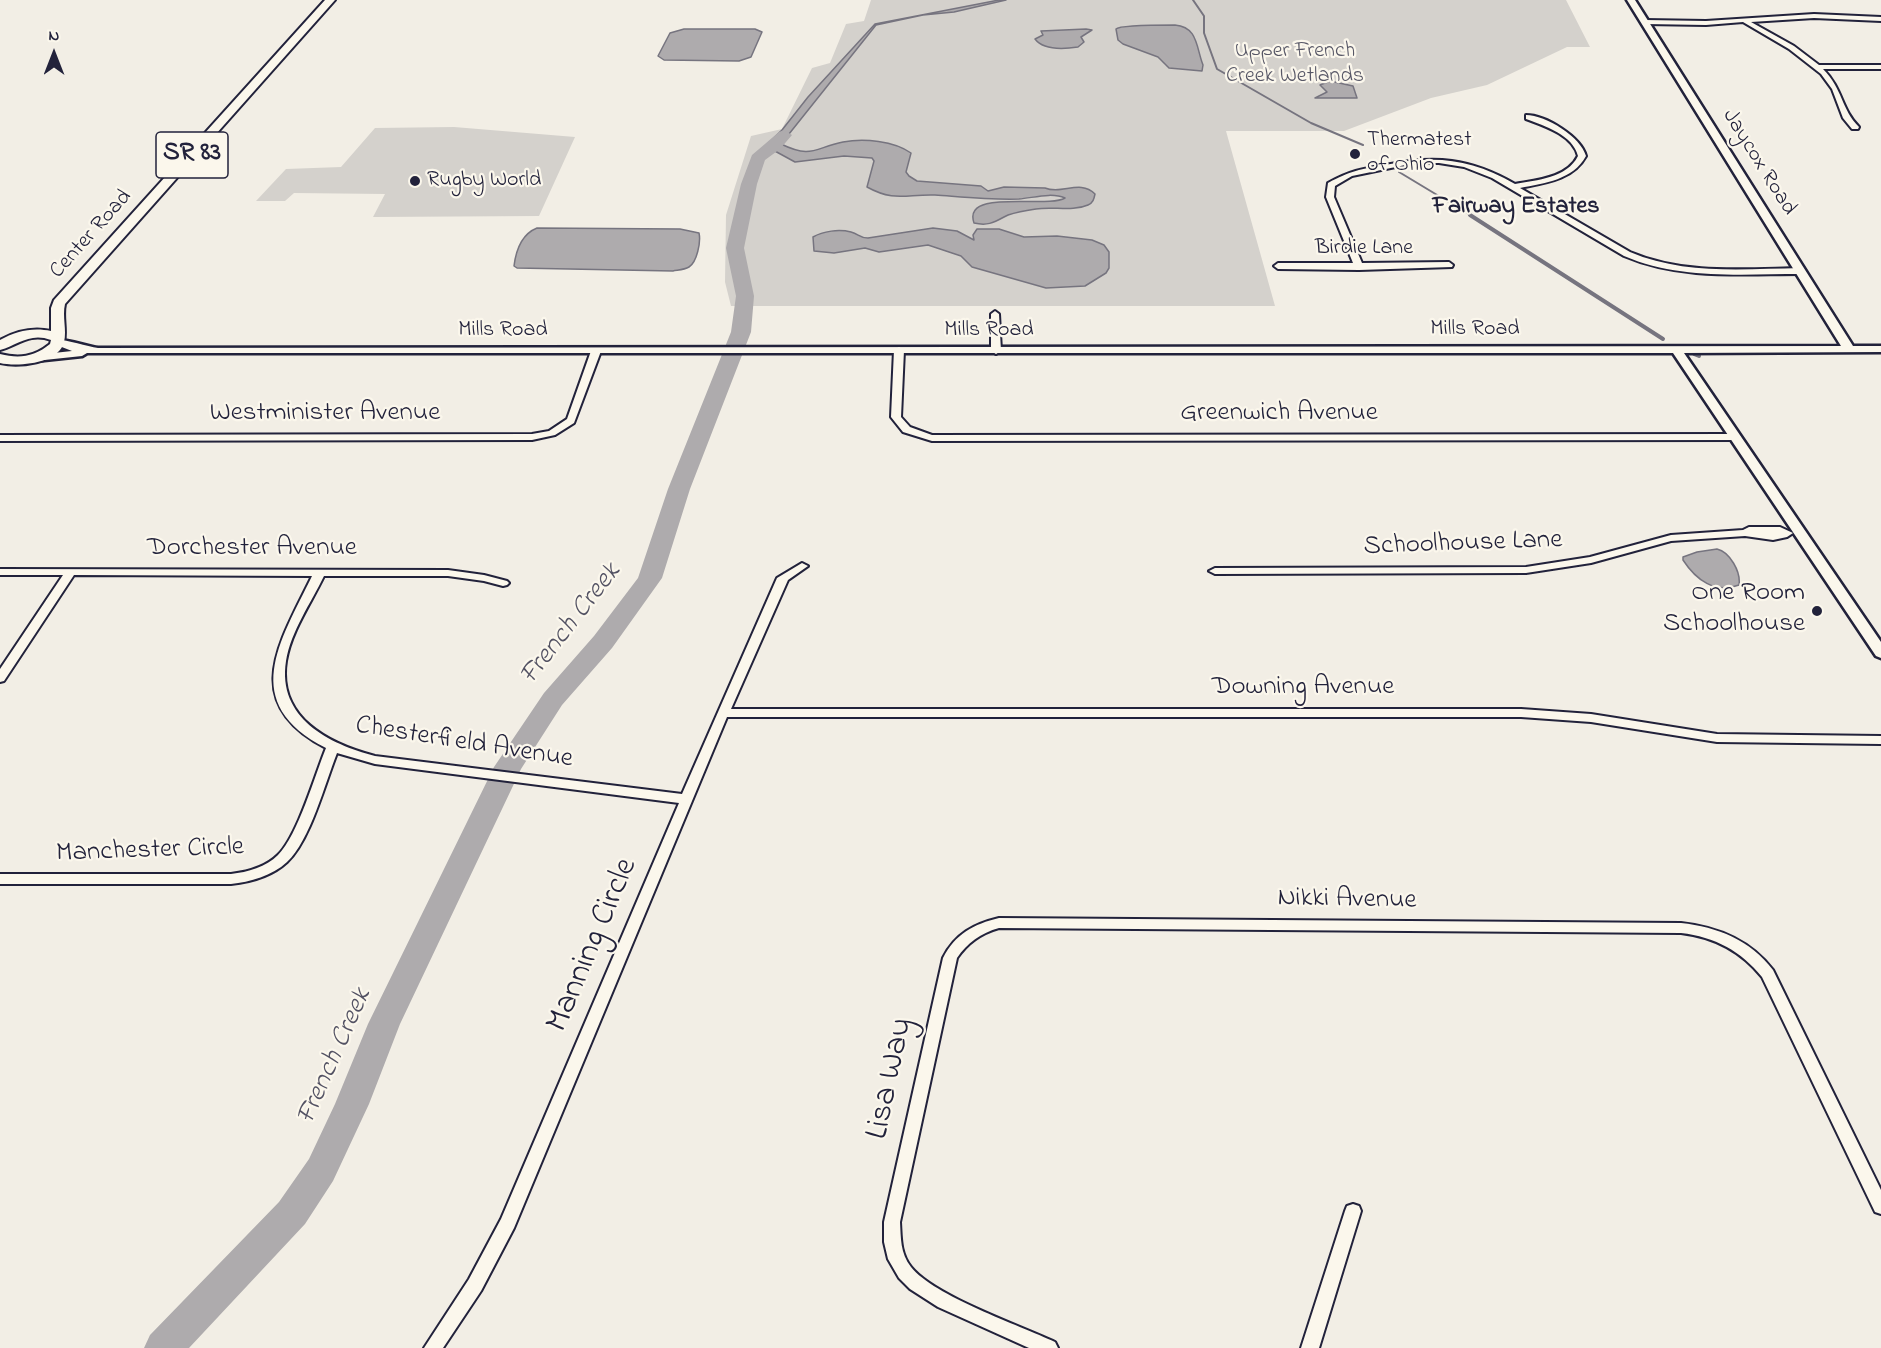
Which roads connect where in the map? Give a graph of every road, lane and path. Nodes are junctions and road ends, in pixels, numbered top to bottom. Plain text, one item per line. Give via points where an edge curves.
1 (330, 0) edge
2 (1631, 0) edge
3 (1881, 19) edge
4 (1745, 21) junction
5 (1649, 22) junction
6 (1816, 67) junction
7 (1881, 67) edge
8 (1529, 117) dead end
9 (1855, 127) dead end
10 (1514, 187) junction
11 (1449, 265) dead end
12 (1278, 267) dead end
13 (1359, 267) junction
14 (1801, 271) junction
15 (56, 311) junction
16 (995, 314) dead end
17 (21, 336) junction
18 (0, 339) edge
19 (58, 340) junction
20 (0, 346) edge
21 (1850, 349) junction
22 (1881, 349) edge
23 (899, 350) junction
24 (1676, 350) junction
25 (98, 351) junction
26 (596, 351) junction
27 (996, 351) junction
28 (0, 358) edge
29 (30, 359) junction
30 (0, 373) edge
31 (1736, 437) junction
32 (0, 438) edge
33 (1794, 533) junction
34 (802, 566) dead end
35 (1215, 571) dead end
36 (0, 572) edge
37 (71, 572) junction
38 (320, 572) junction
39 (503, 583) dead end
40 (1881, 653) edge
41 (0, 678) edge
42 (723, 712) junction
43 (1881, 740) edge
44 (333, 747) junction
45 (687, 799) junction
46 (0, 879) edge
47 (975, 931) joint
48 (1881, 1206) edge
49 (1353, 1211) dead end
50 (433, 1348) edge
51 (1049, 1348) edge
52 (1310, 1348) edge

1 - 15 main road, Center Road / SR 83 via 59,303
2 - 5 street, Jaycox Road
3 - 4 street via 1814,16
4 - 5 street
4 - 6 street
5 - 14 street, Jaycox Road
6 - 7 street
6 - 9 street via 1833,86 1845,119
8 - 10 street via 1567,134 1579,146 1581,155 1566,173
10 - 13 street via 1474,167 1439,161 1415,161 1338,179 1331,185 1330,196
10 - 14 street via 1631,256 1656,265 1692,270
11 - 13 street, Birdie Lane
12 - 13 street, Birdie Lane
14 - 21 street, Jaycox Road
15 - 17 main road, Center Road / SR 83 via 43,324
15 - 19 main road, Center Road
16 - 27 street
17 - 18 street
17 - 19 main road via 45,334
17 - 20 main road, Center Road
19 - 25 street, Mills Road via 78,349
19 - 29 main road via 51,351
21 - 22 street, Mills Road
21 - 24 street, Mills Road
23 - 26 street, Mills Road
23 - 27 street, Mills Road
23 - 31 street, Greenwich Avenue via 898,423 932,438
24 - 27 street, Mills Road
24 - 31 street
25 - 26 street, Mills Road
25 - 29 street, Mills Road
26 - 32 street, Westminister Avenue via 571,421 552,433 532,437
28 - 29 main road
29 - 30 main road
31 - 33 street
33 - 35 street, Schoolhouse Lane via 1671,538 1591,561 1526,570
33 - 40 street
34 - 42 street, Manning Circle via 783,578
36 - 37 street, Dorchester Avenue
37 - 38 street, Dorchester Avenue
37 - 41 street
38 - 39 street, Dorchester Avenue via 448,573
38 - 44 street, Chesterfield Avenue via 283,652 279,682 291,716
42 - 43 street, Downing Avenue via 1521,713 1591,718 1717,738
42 - 45 street, Manning Circle
44 - 45 street, Chesterfield Avenue via 375,760
44 - 46 street, Manchester Circle via 291,849 259,873 231,879
45 - 50 street, Manning Circle via 508,1223 475,1285
47 - 48 street, Nikki Avenue via 1016,922 1681,928 1719,936 1746,951 1768,974
47 - 51 street, Lisa Way via 956,947 948,966 892,1222 893,1249 905,1274 924,1291
49 - 52 street

